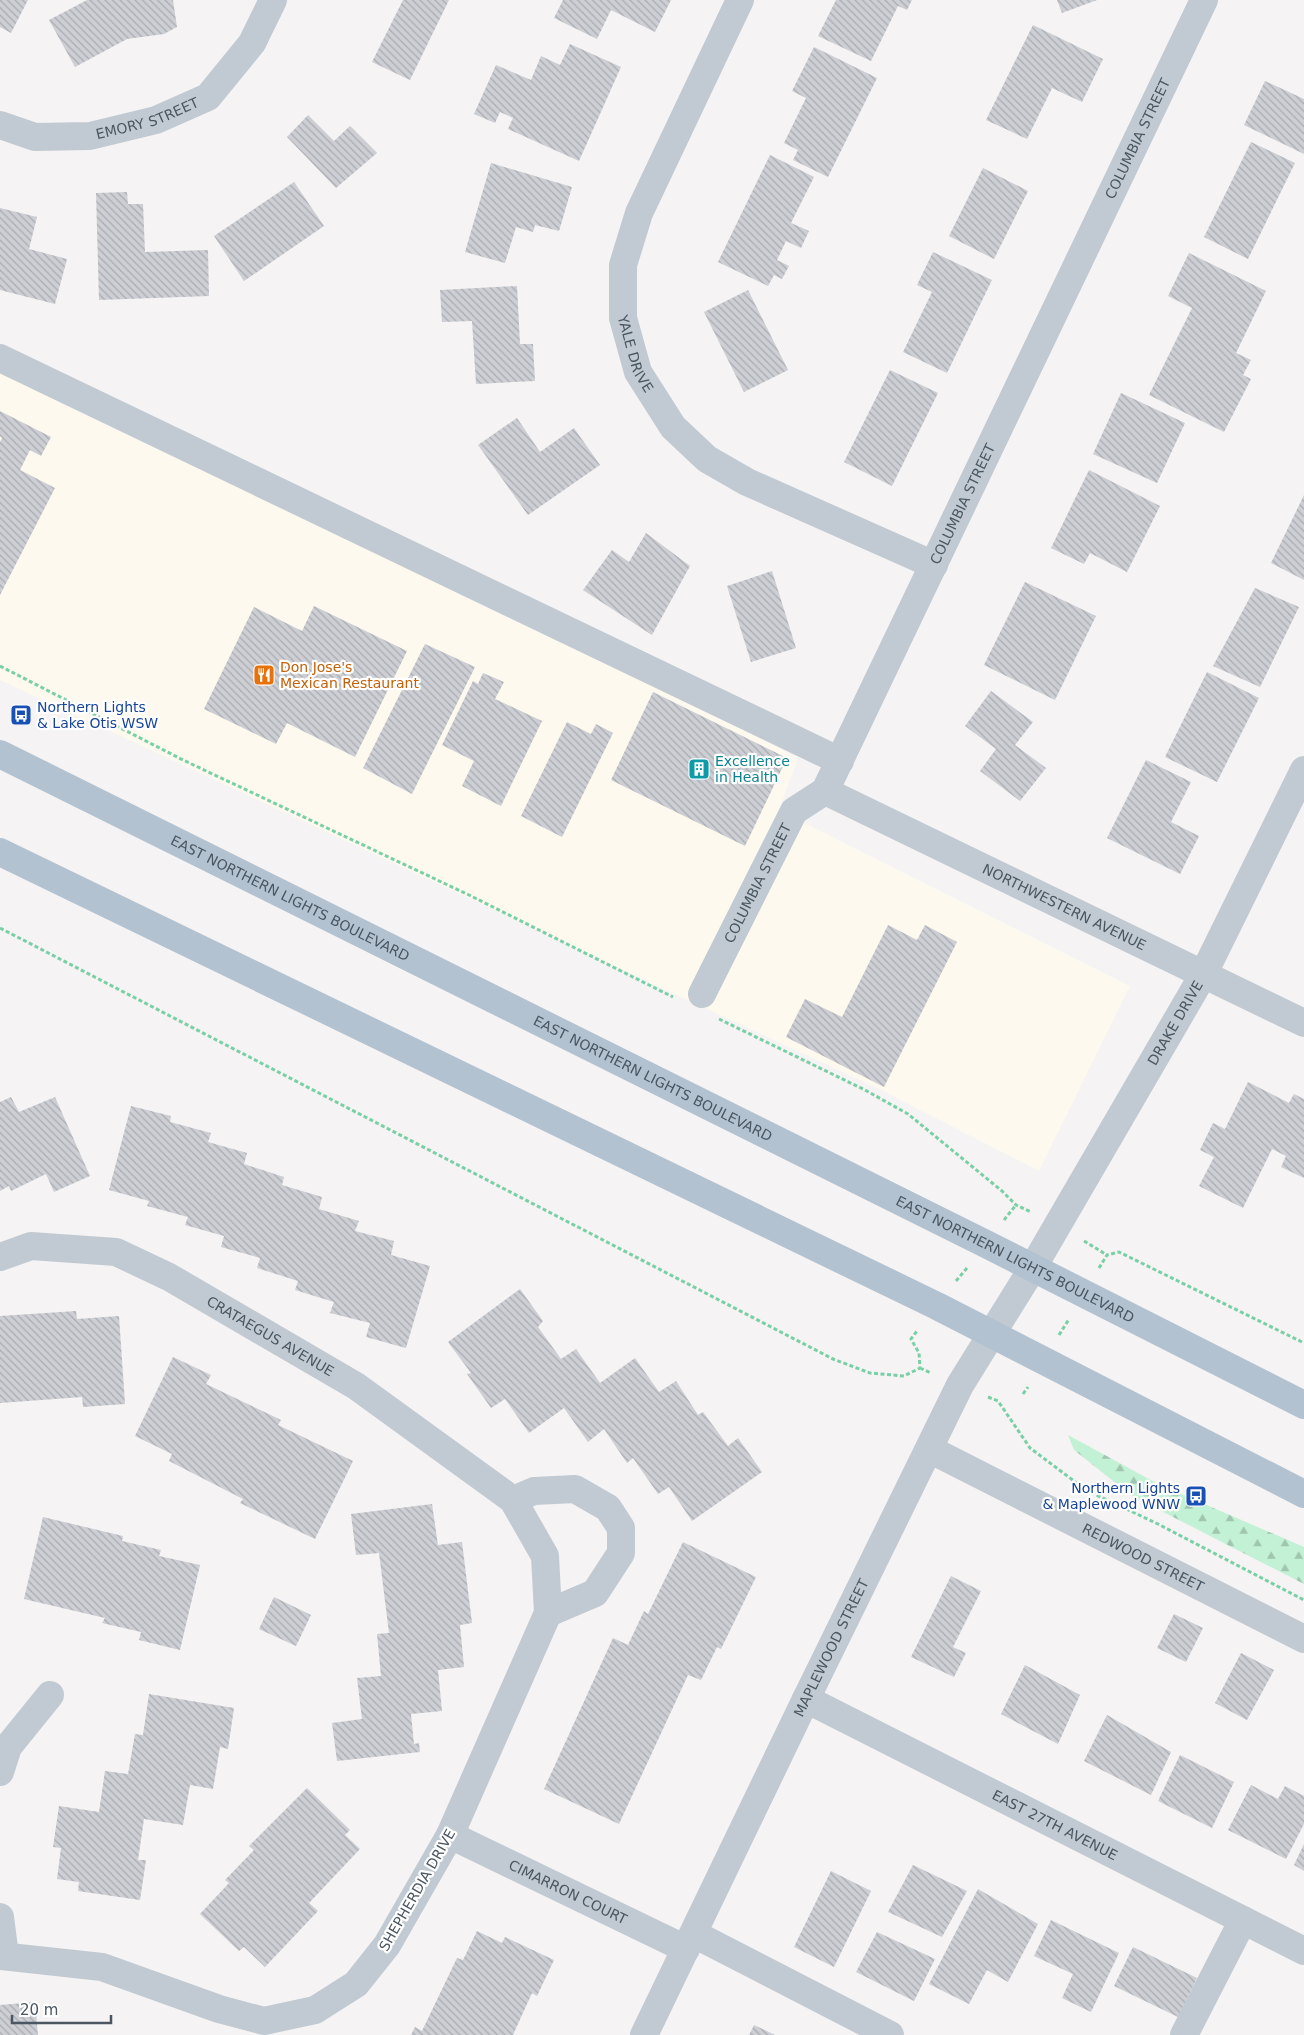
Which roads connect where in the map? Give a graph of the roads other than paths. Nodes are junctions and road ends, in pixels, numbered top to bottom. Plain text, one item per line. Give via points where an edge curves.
1 (273, 0) edge
2 (740, 0) edge
3 (1204, 0) edge
4 (0, 125) edge
5 (0, 358) edge
6 (934, 565) junction
7 (0, 754) edge
8 (840, 761) junction
9 (1304, 770) edge
10 (825, 791) junction
11 (0, 852) edge
12 (1203, 974) junction
13 (691, 998) road end
14 (1304, 1024) edge
15 (0, 1257) edge
16 (1032, 1269) junction
17 (992, 1334) junction
18 (1304, 1406) edge
19 (929, 1449) junction
20 (1304, 1494) edge
21 (513, 1500) junction
22 (548, 1613) junction
23 (1304, 1639) edge
24 (50, 1695) dead end
25 (806, 1699) junction
26 (0, 1772) edge
27 (450, 1835) junction
28 (0, 1917) edge
29 (1243, 1920) junction
30 (690, 1942) junction
31 (1304, 1951) edge
32 (3, 1956) edge
33 (644, 2035) edge
34 (890, 2035) edge
35 (1184, 2035) edge

1 - 4 street, EMORY STREET via 252,43 208,97 156,120 90,136 35,137
2 - 6 street, YALE DRIVE via 639,213 624,265 623,318 638,372 673,426 707,459 747,482
3 - 6 street, COLUMBIA STREET
5 - 8 street
6 - 8 street, COLUMBIA STREET
7 - 16 main road, EAST NORTHERN LIGHTS BOULEVARD
8 - 10 street, COLUMBIA STREET
9 - 12 street, DRAKE DRIVE
10 - 12 street, NORTHWESTERN AVENUE
10 - 13 street, COLUMBIA STREET via 794,812
11 - 17 main road
12 - 14 street, NORTHWESTERN AVENUE
12 - 16 street, DRAKE DRIVE
15 - 21 street, CRATAEGUS AVENUE via 31,1246 116,1252 125,1256 356,1386
16 - 17 street, MAPLEWOOD STREET
16 - 18 main road, EAST NORTHERN LIGHTS BOULEVARD
17 - 19 street, MAPLEWOOD STREET via 960,1385
17 - 20 main road
19 - 23 street, REDWOOD STREET
19 - 25 street, MAPLEWOOD STREET
21 - 22 street via 545,1556
21 - 22 street via 534,1491 575,1489 608,1508 621,1528 621,1553 595,1593
22 - 27 street, SHEPHERDIA DRIVE
24 - 26 street via 8,1747
25 - 29 street, EAST 27TH AVENUE
25 - 30 street, MAPLEWOOD STREET
27 - 30 street, CIMARRON COURT
27 - 32 street, SHEPHERDIA DRIVE via 387,1944 356,1984 315,2010 264,2021 219,2009 102,1967
28 - 32 street
29 - 31 street, EAST 27TH AVENUE
29 - 35 street
30 - 33 street, MAPLEWOOD STREET
30 - 34 street, CIMARRON COURT

